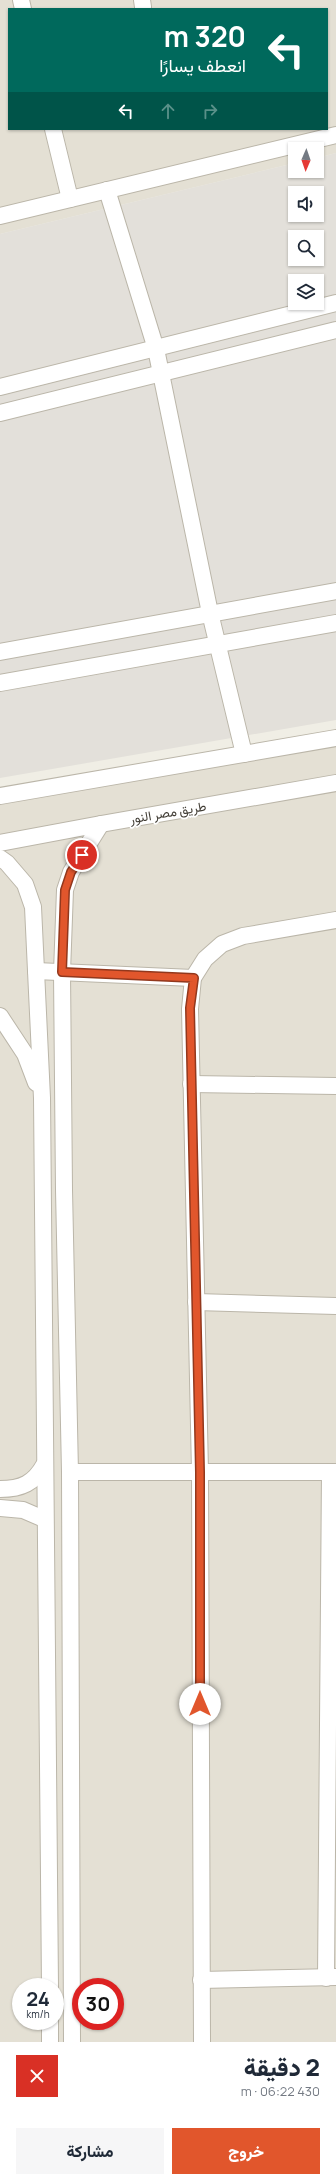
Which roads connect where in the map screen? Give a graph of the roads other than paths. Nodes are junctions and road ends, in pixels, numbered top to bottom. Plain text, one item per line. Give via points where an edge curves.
1 (53, 130) edge
2 (336, 135) edge
3 (107, 190) junction
4 (70, 199) junction
5 (0, 216) edge
6 (336, 303) edge
7 (336, 330) edge
8 (156, 349) junction
9 (161, 373) junction
10 (0, 387) edge
11 (0, 413) edge
12 (336, 592) edge
13 (210, 613) junction
14 (336, 623) edge
15 (217, 644) junction
16 (0, 652) edge
17 (0, 683) edge
18 (336, 738) edge
19 (244, 754) junction
20 (336, 783) edge
21 (0, 796) edge
22 (101, 824) junction
23 (0, 843) edge
24 (0, 858) edge
25 (336, 920) edge
26 (36, 971) junction
27 (62, 972) junction
28 (194, 978) junction
29 (0, 1016) edge
30 (191, 1084) junction
31 (336, 1086) edge
32 (42, 1098) junction
33 (43, 1228) junction
34 (65, 1228) junction
35 (196, 1302) junction
36 (336, 1306) edge
37 (44, 1465) junction
38 (70, 1472) junction
39 (200, 1472) junction
40 (333, 1472) edge
41 (0, 1489) edge
42 (0, 1508) edge
43 (44, 1519) junction
44 (72, 1797) junction
45 (49, 1798) junction
46 (50, 1978) edge
47 (331, 1978) edge
48 (201, 1980) junction
49 (50, 2030) edge
50 (50, 2042) edge
51 (72, 2042) edge
52 (202, 2042) edge

1 - 4 street
2 - 3 street
3 - 4 street
3 - 8 street
4 - 5 street
6 - 8 street
7 - 9 street
8 - 9 street
8 - 10 street
9 - 11 street
9 - 13 street
12 - 13 street
13 - 15 street
13 - 16 street
14 - 15 street
15 - 17 street
15 - 19 street
18 - 19 street
19 - 21 street
20 - 22 street, طريق مصر النور
22 - 23 street, طريق مصر النور
22 - 27 street via 71,872 65,890
24 - 26 street via 25,884 33,907
25 - 28 street via 243,936 222,944 205,959
26 - 27 street
26 - 32 street
27 - 28 street
27 - 34 street
28 - 30 street via 190,1008
29 - 32 street via 25,1054
30 - 31 street
30 - 35 street
32 - 33 street
33 - 34 street
33 - 37 street
34 - 38 street
35 - 36 street
35 - 39 street
37 - 41 street via 37,1478 16,1487
37 - 43 street
38 - 39 street
38 - 44 street
39 - 40 street
39 - 48 street
40 - 47 street
42 - 43 street via 23,1510
43 - 45 street
44 - 45 street
44 - 51 street
45 - 46 street
47 - 48 street
48 - 52 street
49 - 50 street

